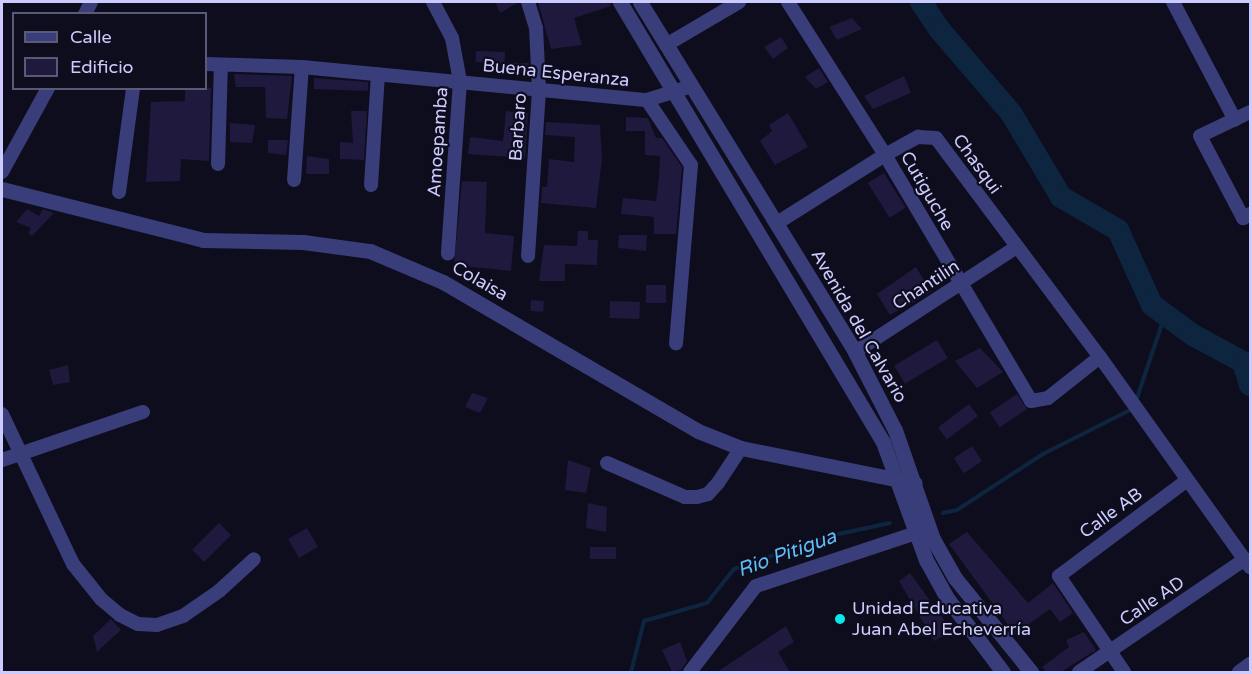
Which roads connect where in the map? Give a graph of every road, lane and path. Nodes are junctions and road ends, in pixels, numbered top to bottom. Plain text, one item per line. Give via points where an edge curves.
1 (433, 2) edge
2 (528, 2) edge
3 (620, 2) edge
4 (640, 2) edge
5 (740, 2) edge
6 (788, 2) edge
7 (1173, 2) edge
8 (666, 45) junction
9 (207, 64) edge
10 (221, 65) junction
11 (302, 67) junction
12 (378, 74) junction
13 (460, 81) junction
14 (692, 86) junction
15 (539, 89) junction
16 (47, 90) edge
17 (133, 90) edge
18 (674, 92) junction
19 (647, 100) junction
20 (1251, 111) edge
21 (1235, 120) junction
22 (885, 154) junction
23 (218, 164) dead end
24 (2, 172) edge
25 (294, 180) dead end
26 (370, 185) dead end
27 (2, 189) edge
28 (119, 192) dead end
29 (1251, 214) edge
30 (777, 223) junction
31 (1015, 248) junction
32 (448, 254) dead end
33 (528, 256) dead end
34 (961, 284) junction
35 (676, 343) dead end
36 (855, 351) junction
37 (1100, 357) junction
38 (143, 412) dead end
39 (2, 414) edge
40 (741, 448) junction
41 (22, 455) junction
42 (2, 460) edge
43 (607, 463) dead end
44 (893, 479) junction
45 (1186, 481) junction
46 (915, 483) junction
47 (913, 534) junction
48 (254, 559) dead end
49 (1248, 563) edge
50 (1109, 652) junction
51 (1251, 664) edge
52 (690, 672) edge
53 (1003, 672) edge
54 (1031, 672) edge
55 (1080, 672) edge
56 (1124, 672) edge
57 (1239, 672) edge

1 - 13 street, Amoepamba via 452,38
2 - 15 street, Barbaro via 536,28
3 - 18 street, Avenida del Calvario
4 - 8 street, Avenida del Calvario
5 - 8 street
6 - 22 street, Cutiguche
7 - 21 street
8 - 14 street, Avenida del Calvario
9 - 10 street, Buena Esperanza
10 - 11 street, Buena Esperanza
10 - 23 street
11 - 12 street, Buena Esperanza
11 - 25 street
12 - 13 street, Buena Esperanza
12 - 26 street
13 - 15 street, Buena Esperanza
13 - 32 street, Amoepamba
14 - 18 street
14 - 30 street, Avenida del Calvario
15 - 19 street, Buena Esperanza
15 - 33 street, Barbaro
16 - 24 street
17 - 28 street
18 - 19 street
18 - 44 street, Avenida del Calvario via 883,442
19 - 35 street, Buena Esperanza via 691,165
20 - 21 street
21 - 29 street via 1200,136 1243,218
22 - 30 street, Chasqui
22 - 31 street, Chasqui via 918,137 936,138
22 - 34 street, Cutiguche
27 - 40 street, Colaisa via 204,240 303,242 370,251 443,282 698,431
30 - 36 street, Avenida del Calvario
31 - 34 street, Chantilin
31 - 37 street, Chasqui
34 - 36 street, Chantilin
34 - 37 street, Cutiguche via 1031,401 1048,398
36 - 46 street, Avenida del Calvario via 895,430
37 - 45 street, Chasqui
38 - 41 street
39 - 41 street
40 - 43 street via 718,483 708,494 697,497 685,497
40 - 44 street, Colaisa
41 - 42 street
41 - 48 street via 73,564 101,599 138,624 157,625 183,616 219,591
44 - 46 street, Colaisa
44 - 47 street, Avenida del Calvario
45 - 49 street, Chasqui
45 - 50 street, Calle AB via 1059,576
46 - 54 street, Avenida del Calvario via 933,538 955,578
47 - 52 street via 756,586
47 - 53 street, Avenida del Calvario via 948,598
49 - 50 street, Calle AD
50 - 55 street, Calle AD
50 - 56 street
51 - 57 street

